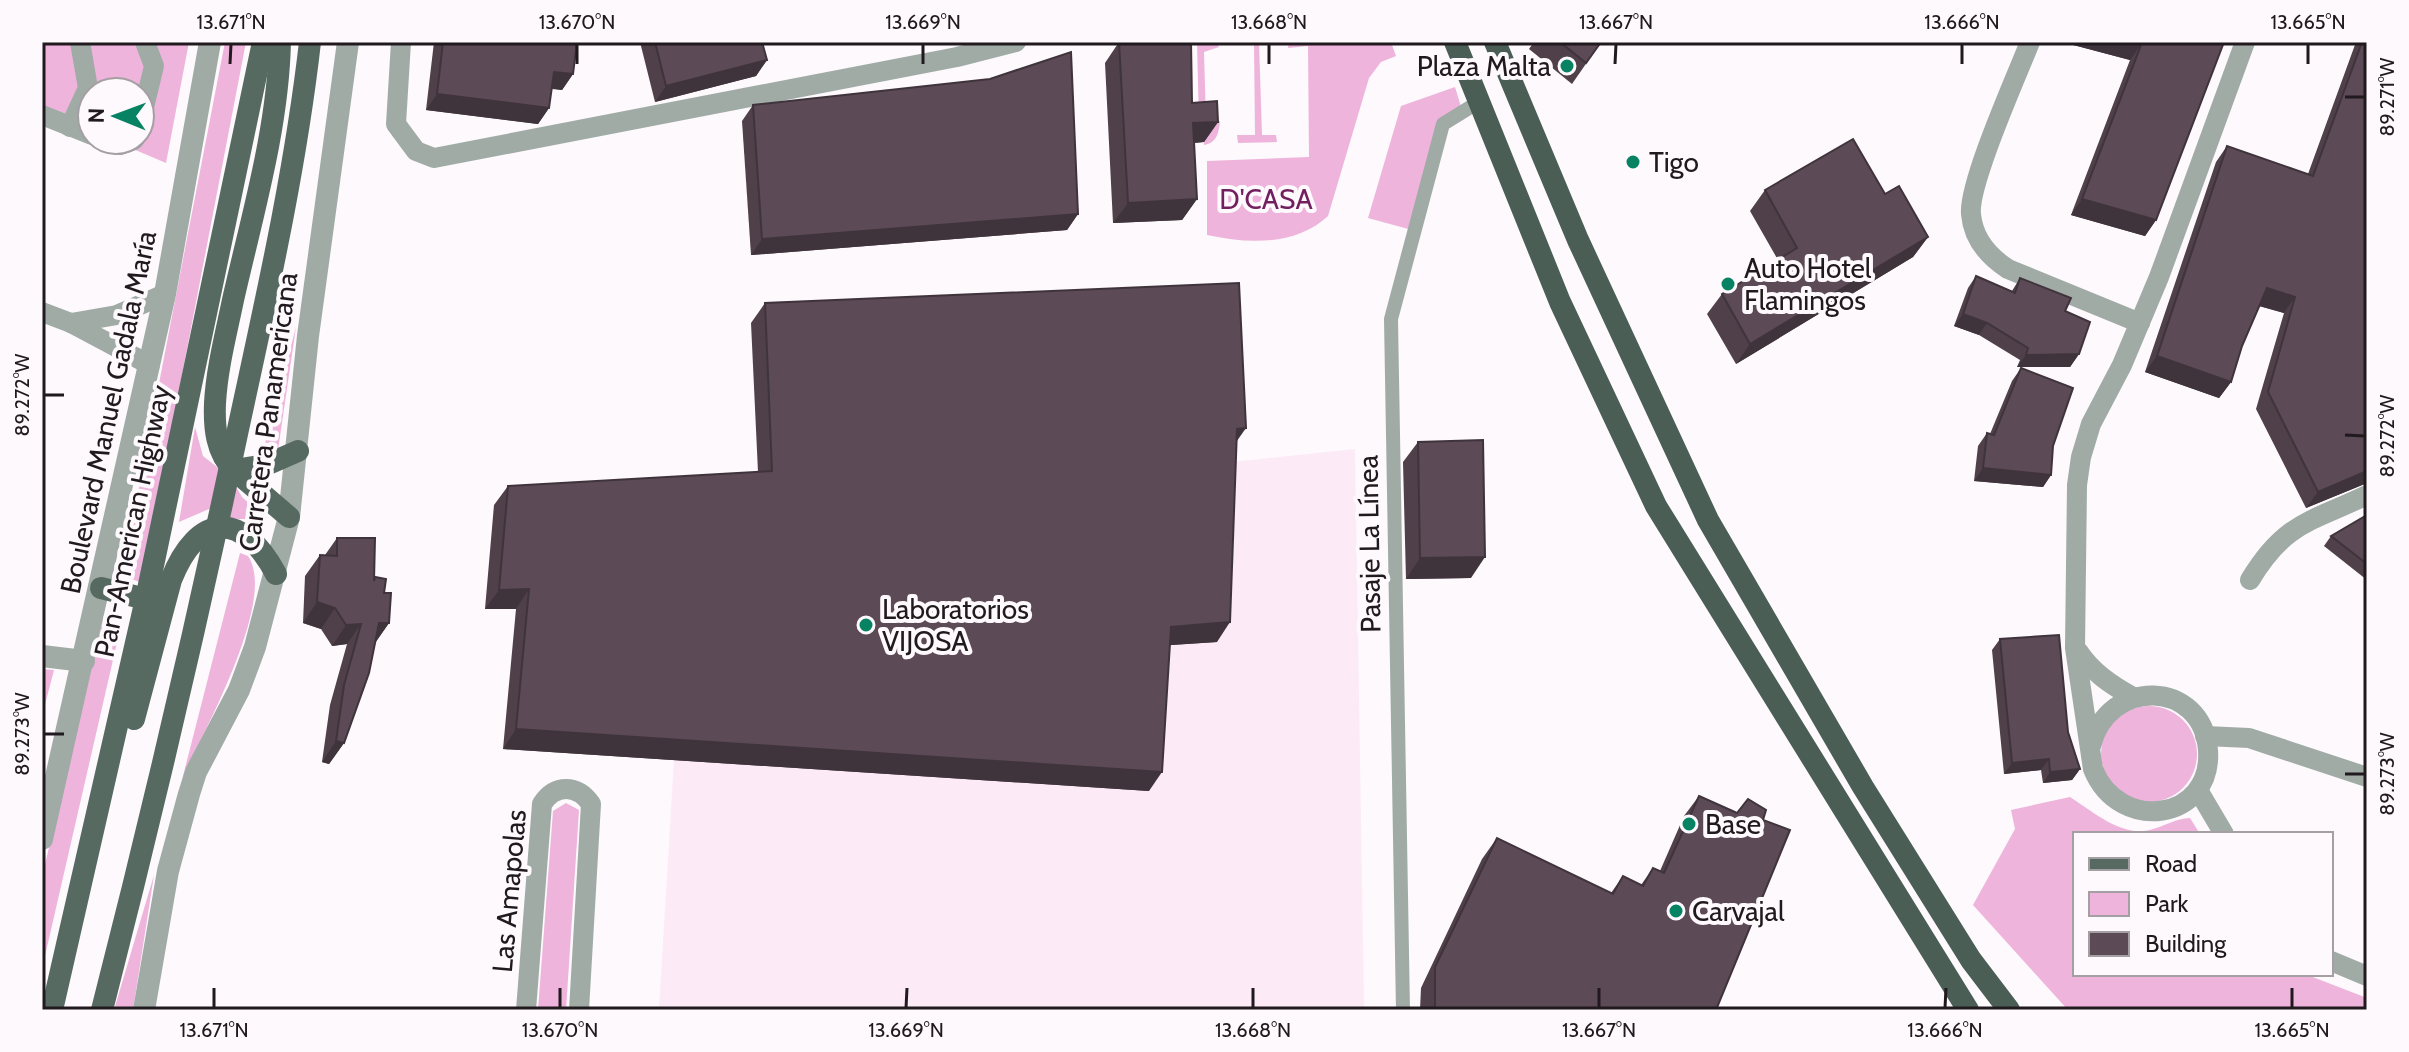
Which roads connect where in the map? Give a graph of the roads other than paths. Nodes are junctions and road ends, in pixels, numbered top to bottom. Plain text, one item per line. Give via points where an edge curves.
1 (80, 42) edge
2 (145, 42) edge
3 (210, 42) edge
4 (263, 42) edge
5 (280, 42) edge
6 (310, 42) edge
7 (348, 42) edge
8 (401, 42) edge
9 (1016, 42) edge
10 (1455, 42) edge
11 (1495, 42) edge
12 (1505, 42) edge
13 (2030, 42) edge
14 (2243, 44) edge
15 (152, 76) edge
16 (1511, 82) junction
17 (1477, 103) junction
18 (42, 115) edge
19 (70, 127) junction
20 (76, 129) edge
21 (165, 294) junction
22 (42, 312) edge
23 (71, 323) junction
24 (2140, 323) junction
25 (150, 365) junction
26 (298, 451) junction
27 (234, 470) junction
28 (2367, 495) edge
29 (289, 517) junction
30 (276, 574) junction
31 (2250, 580) dead end
32 (101, 588) junction
33 (146, 599) junction
34 (2075, 648) junction
35 (42, 656) edge
36 (84, 661) junction
37 (2133, 697) junction
38 (2205, 736) junction
39 (2249, 738) junction
40 (2091, 746) junction
41 (2208, 758) junction
42 (2367, 777) edge
43 (2193, 794) junction
44 (2221, 830) edge
45 (42, 839) edge
46 (77, 909) junction
47 (2333, 962) edge
48 (2367, 976) edge
49 (52, 1010) edge
50 (102, 1010) edge
51 (144, 1010) edge
52 (526, 1010) edge
53 (579, 1010) edge
54 (1403, 1010) edge
55 (1968, 1010) edge
56 (2009, 1010) edge

1 - 19 street via 88,88
2 - 15 street via 154,66
3 - 21 street, Boulevard Manuel Gadala María
4 - 33 main road, Pan-American Highway
5 - 27 main road via 272,121 215,404 219,447
6 - 50 main road via 278,241 243,410 166,760
7 - 26 street, Carretera Panamericana via 308,336
8 - 9 street via 396,124 416,151 434,158
10 - 17 highway
11 - 16 highway
12 - 16 highway
13 - 24 street via 1977,183 1971,213 1978,238 1991,258 2008,269
14 - 24 street
16 - 56 highway via 1708,520 1863,787 1971,960
17 - 54 street, Pasaje La Línea via 1443,124 1391,319
17 - 55 highway via 1560,302 1656,506
18 - 19 street
19 - 20 street
21 - 23 street via 117,315
21 - 25 street, Boulevard Manuel Gadala María
22 - 23 street
23 - 25 street
24 - 34 street via 2091,424 2081,457
25 - 32 street, Boulevard Manuel Gadala María
26 - 27 main road via 258,468
26 - 29 street, Carretera Panamericana
27 - 29 main road
28 - 31 street via 2291,529 2264,556
29 - 30 street, Carretera Panamericana
30 - 46 main road via 250,537 231,528 207,529 186,548 171,580
30 - 51 street, Carretera Panamericana via 239,690 189,794 168,871
32 - 33 main road
32 - 36 street, Boulevard Manuel Gadala María
33 - 46 main road, Pan-American Highway
34 - 37 street via 2088,665
34 - 40 street
35 - 36 street
36 - 45 street, Boulevard Manuel Gadala María
37 - 38 street via 2156,695 2177,702 2194,716
37 - 40 street via 2105,715
38 - 39 street
38 - 41 street
39 - 41 street
39 - 42 street
40 - 43 street via 2097,780 2121,805 2155,812
41 - 43 street
43 - 44 street
46 - 49 main road, Pan-American Highway
47 - 48 street
52 - 53 street, Las Amapolas via 542,804 562,788 579,791 591,804

